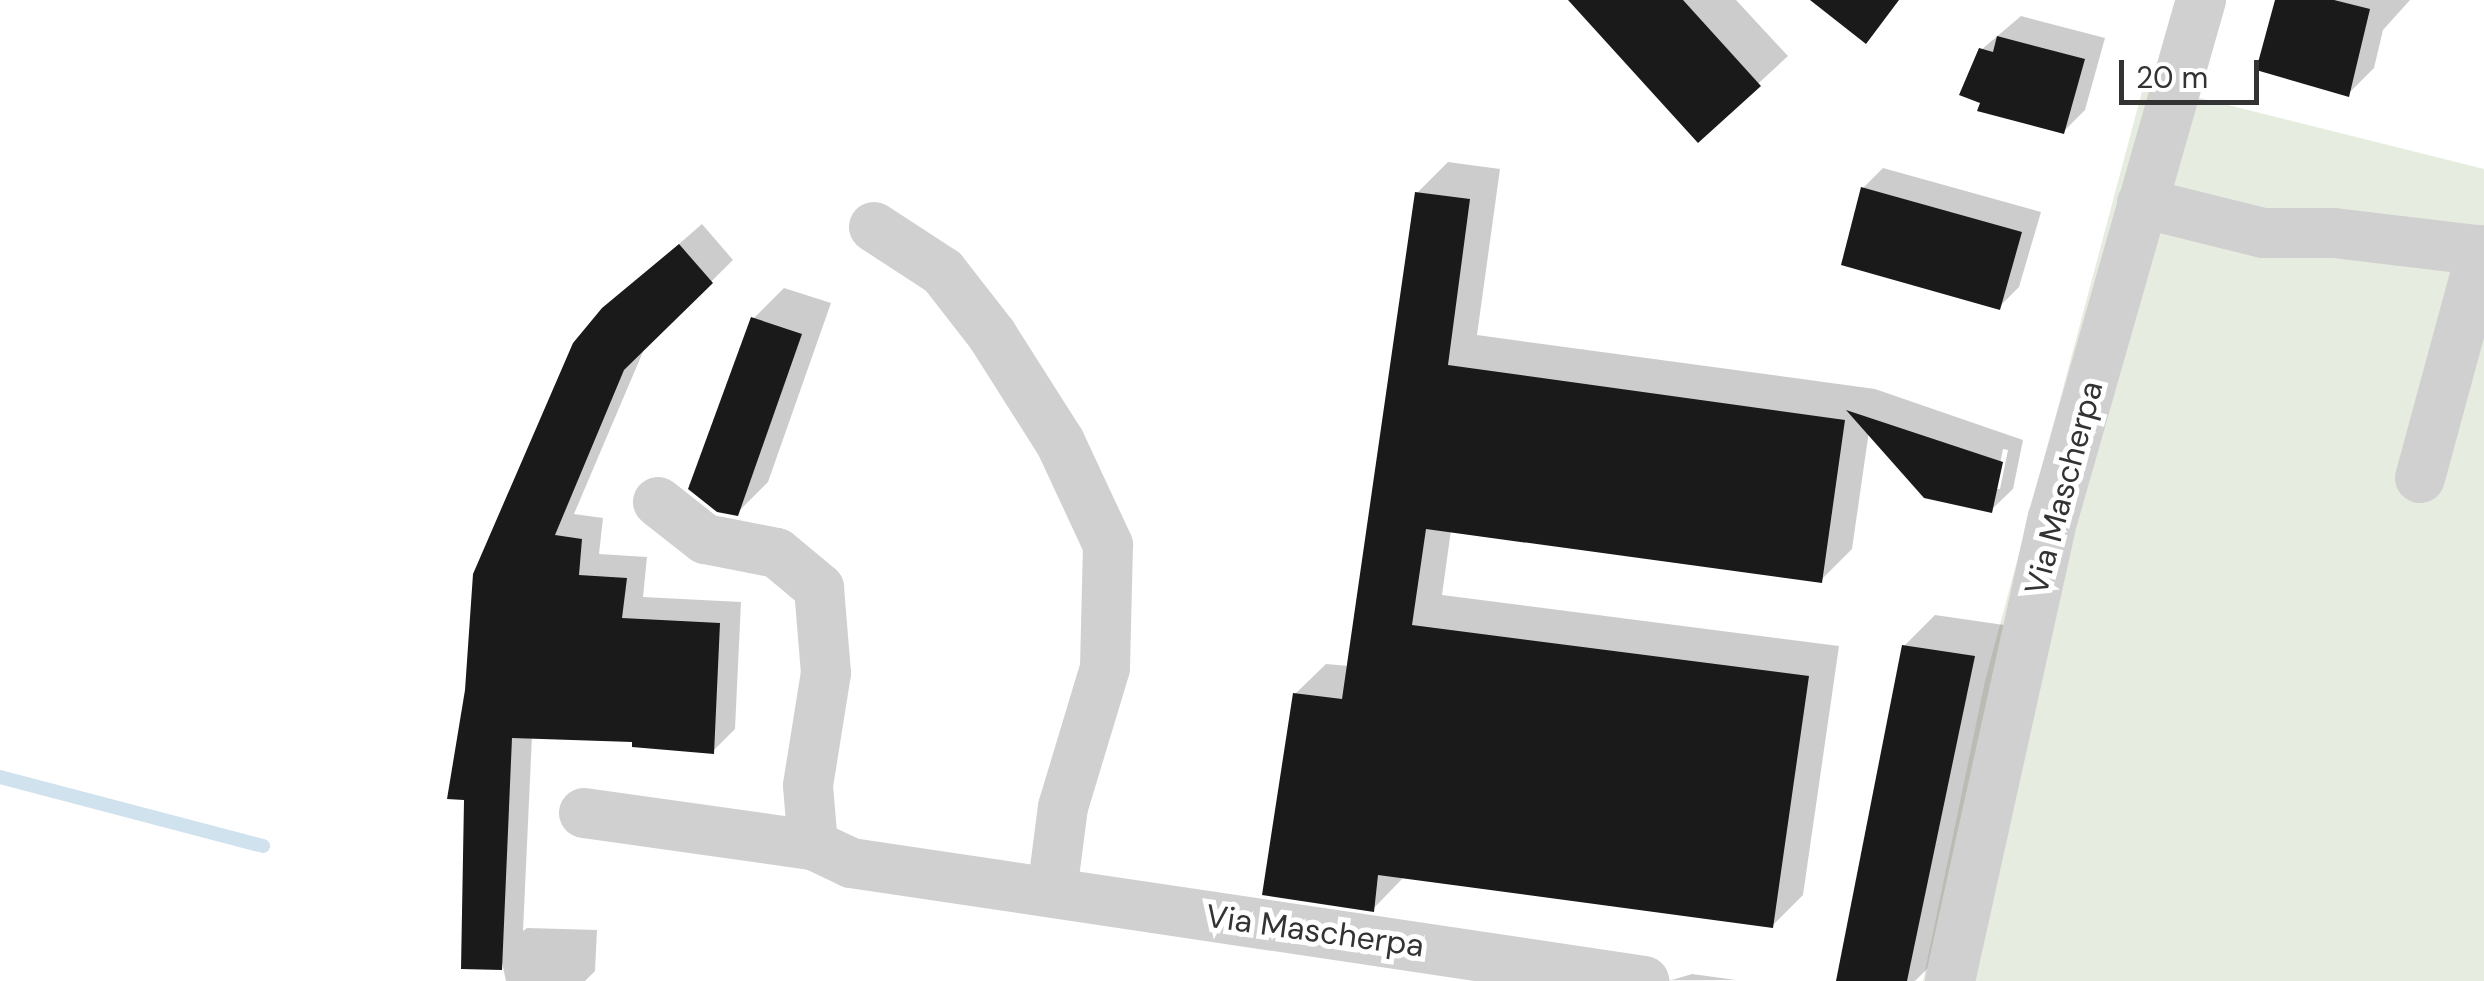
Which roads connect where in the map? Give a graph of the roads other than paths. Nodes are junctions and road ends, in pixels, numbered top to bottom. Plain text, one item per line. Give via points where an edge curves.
1 (2200, 0) edge
2 (2142, 204) junction
3 (874, 227) dead end
4 (2483, 250) edge
5 (2420, 478) dead end
6 (658, 502) dead end
7 (584, 813) dead end
8 (813, 846) junction
9 (1052, 892) junction
10 (1458, 966) edge
11 (1644, 981) edge
12 (1950, 981) edge

1 - 2 street, Via Mascherpa
2 - 4 street via 2263,233 2334,232
2 - 12 street, Via Mascherpa via 2053,518
3 - 9 street via 943,272 992,335 1060,442 1108,545 1106,668 1063,807
4 - 5 street
6 - 8 street via 705,540 777,553 819,588 826,673 808,786
7 - 8 street, Via Mascherpa
8 - 9 street, Via Mascherpa via 851,863
9 - 10 street, Via Mascherpa
10 - 11 street, Via Mascherpa

